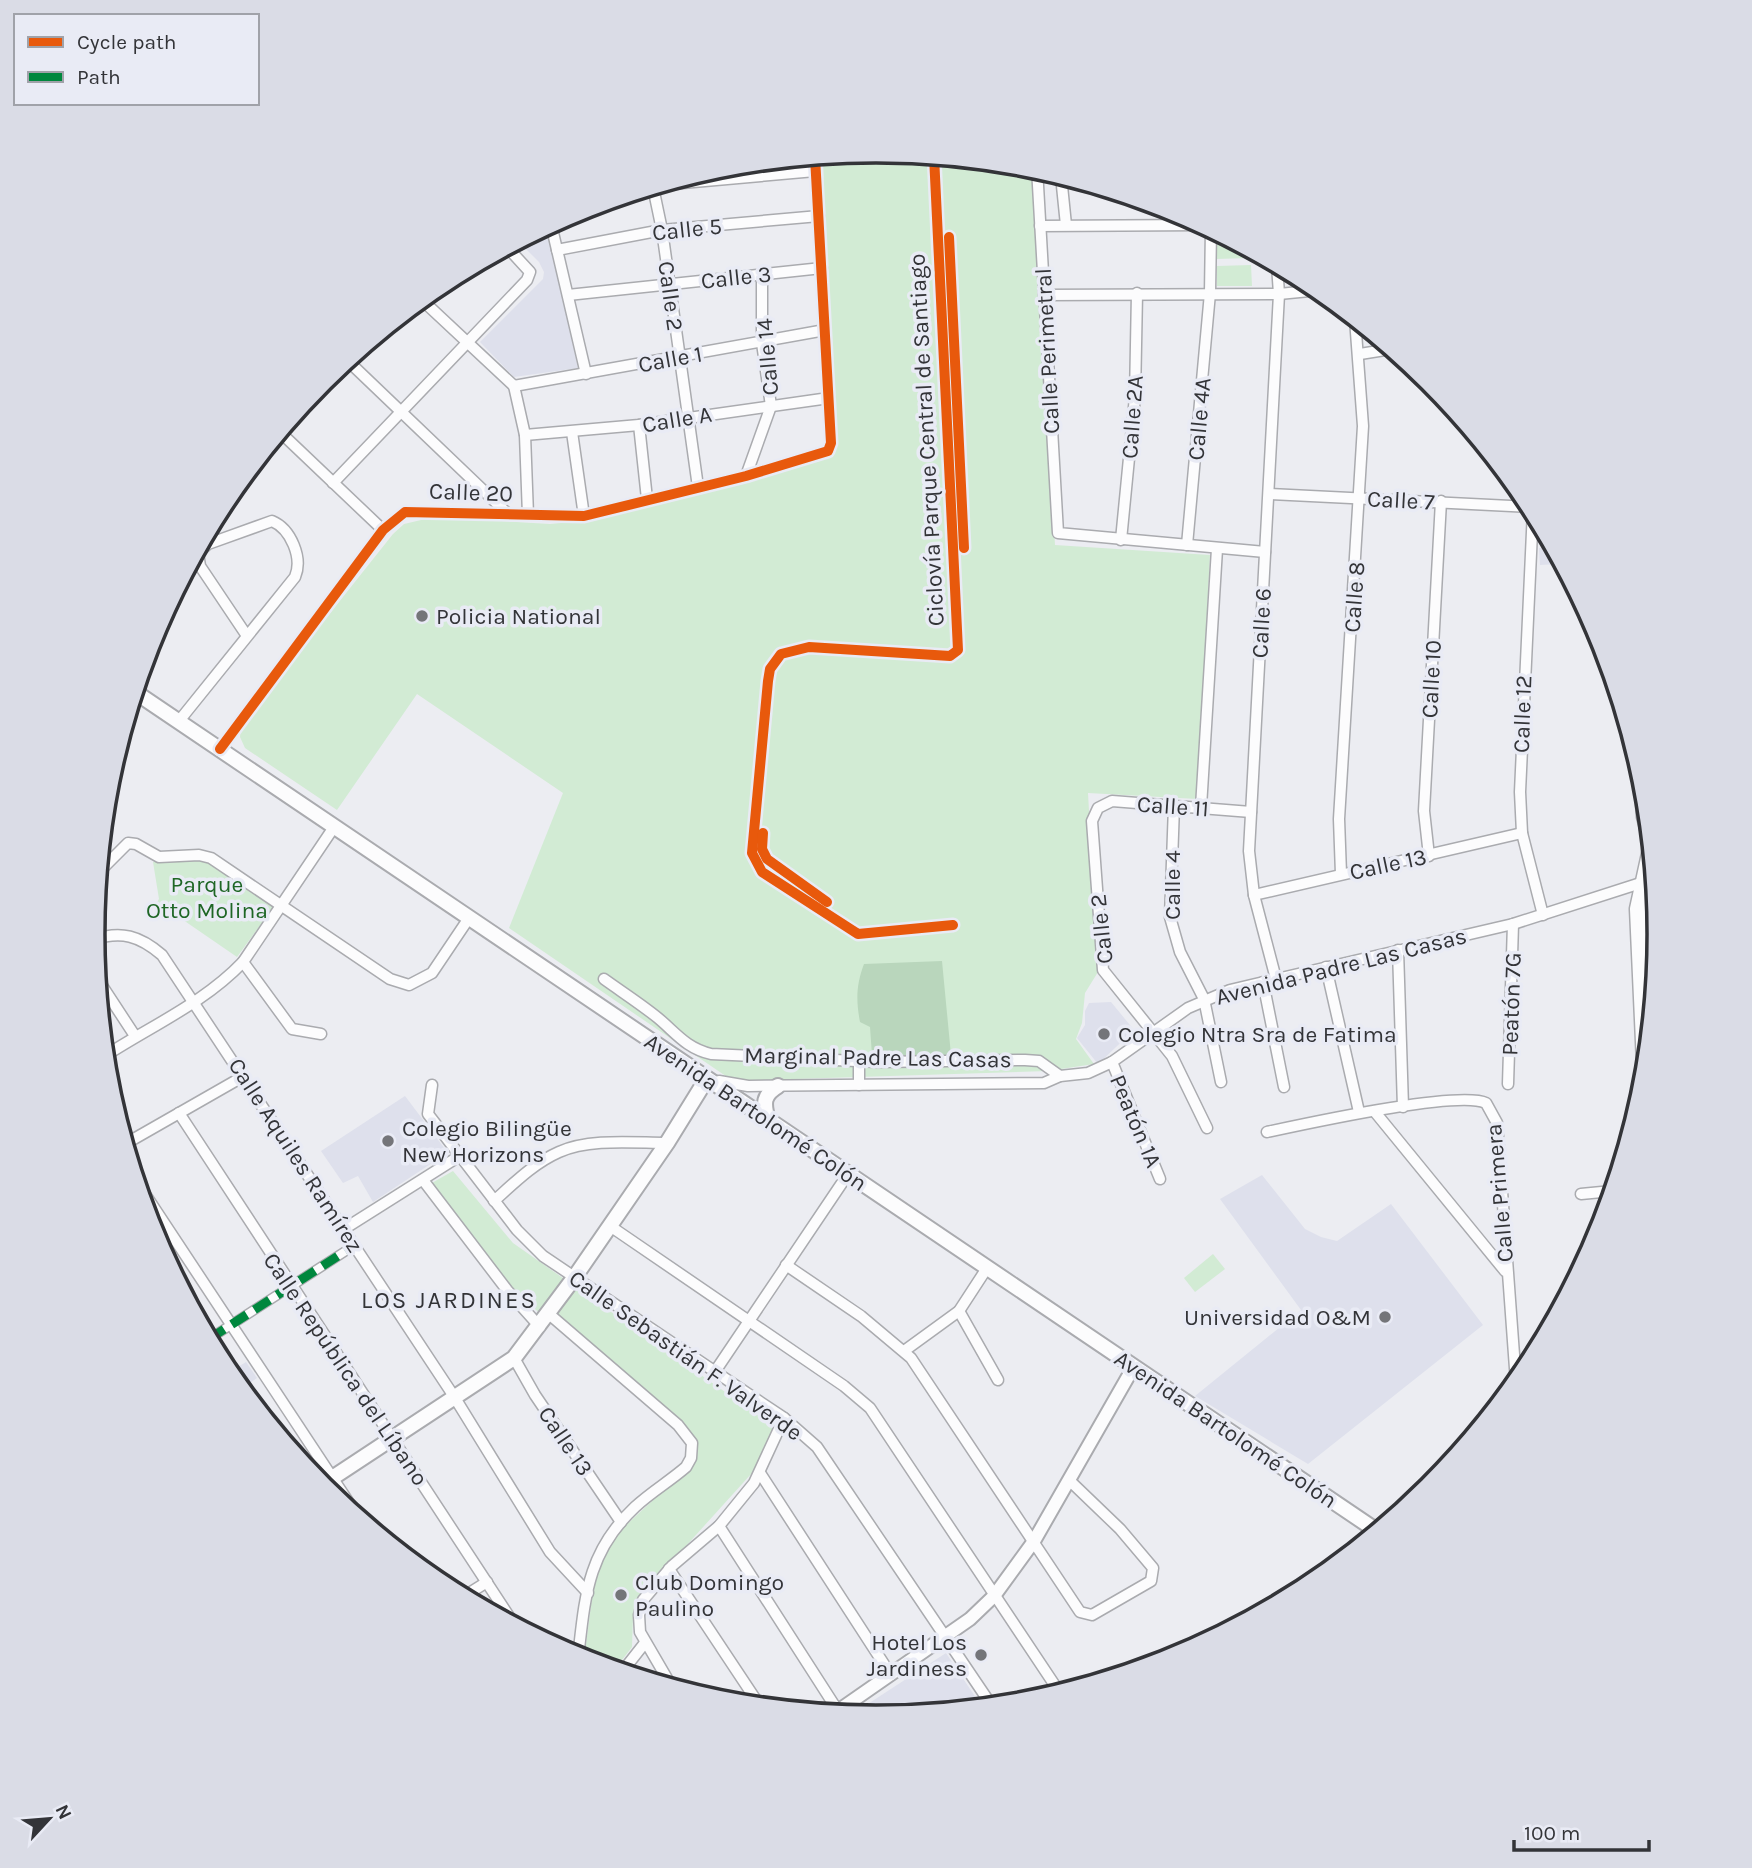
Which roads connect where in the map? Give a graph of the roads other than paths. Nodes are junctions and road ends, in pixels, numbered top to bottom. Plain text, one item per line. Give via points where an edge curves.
1 (815, 166) edge
2 (815, 171) junction
3 (718, 180) edge
4 (1038, 181) edge
5 (1062, 186) edge
6 (655, 196) edge
7 (819, 216) junction
8 (1178, 225) edge
9 (1040, 226) junction
10 (1066, 226) junction
11 (662, 230) junction
12 (553, 235) edge
13 (1211, 240) edge
14 (557, 250) junction
15 (514, 254) edge
16 (821, 268) junction
17 (762, 275) junction
18 (1278, 276) edge
19 (669, 284) junction
20 (1303, 292) edge
21 (1137, 293) junction
22 (1210, 293) junction
23 (568, 295) junction
24 (1044, 295) junction
25 (1279, 295) junction
26 (429, 307) edge
27 (825, 330) junction
28 (1357, 332) edge
29 (762, 343) junction
30 (468, 344) junction
31 (1380, 351) edge
32 (1360, 354) junction
33 (680, 358) junction
34 (354, 367) edge
35 (586, 374) junction
36 (513, 386) junction
37 (829, 398) junction
38 (771, 406) junction
39 (401, 411) junction
40 (689, 415) junction
41 (639, 425) junction
42 (572, 432) junction
43 (524, 435) junction
44 (286, 438) edge
45 (746, 476) junction
46 (333, 483) junction
47 (698, 487) junction
48 (1269, 494) junction
49 (1361, 498) junction
50 (647, 499) junction
51 (1440, 501) junction
52 (1518, 508) edge
53 (508, 514) junction
54 (528, 515) junction
55 (584, 516) junction
56 (1531, 528) edge
57 (383, 530) junction
58 (1121, 540) junction
59 (211, 543) edge
60 (1187, 545) junction
61 (1217, 549) junction
62 (1265, 552) junction
63 (200, 564) edge
64 (247, 636) junction
65 (143, 697) edge
66 (179, 721) junction
67 (220, 749) junction
68 (1174, 806) junction
69 (1201, 807) junction
70 (1098, 808) joint
71 (1251, 812) junction
72 (334, 827) junction
73 (1522, 833) junction
74 (1429, 856) junction
75 (109, 861) edge
76 (1340, 874) junction
77 (1645, 887) edge
78 (1254, 895) junction
79 (1645, 896) edge
80 (281, 905) junction
81 (1544, 915) junction
82 (469, 918) junction
83 (1513, 924) junction
84 (105, 936) edge
85 (1398, 950) junction
86 (243, 962) junction
87 (1326, 967) junction
88 (604, 979) dead end
89 (1276, 979) junction
90 (1263, 982) junction
91 (108, 995) edge
92 (1204, 999) junction
93 (1643, 1002) edge
94 (193, 1003) junction
95 (1156, 1032) junction
96 (321, 1034) dead end
97 (675, 1035) junction
98 (135, 1036) junction
99 (114, 1050) edge
100 (673, 1056) junction
101 (859, 1061) junction
102 (1112, 1062) junction
103 (244, 1076) junction
104 (1060, 1076) junction
105 (709, 1081) junction
106 (1222, 1082) dead end
107 (1508, 1084) dead end
108 (432, 1085) dead end
109 (859, 1085) junction
110 (778, 1086) junction
111 (1284, 1087) dead end
112 (1403, 1107) junction
113 (1359, 1112) junction
114 (1375, 1112) junction
115 (179, 1113) junction
116 (768, 1120) junction
117 (1207, 1128) dead end
118 (1267, 1132) dead end
119 (133, 1140) edge
120 (667, 1143) junction
121 (458, 1157) junction
122 (848, 1174) junction
123 (1160, 1179) dead end
124 (423, 1181) junction
125 (1602, 1192) edge
126 (1581, 1194) dead end
127 (494, 1202) junction
128 (159, 1216) edge
129 (610, 1226) junction
130 (344, 1229) junction
131 (355, 1245) junction
132 (786, 1265) junction
133 (987, 1268) junction
134 (1505, 1271) junction
135 (574, 1278) junction
136 (291, 1286) junction
137 (958, 1311) junction
138 (549, 1314) junction
139 (749, 1321) junction
140 (230, 1325) junction
141 (540, 1327) junction
142 (217, 1334) edge
143 (904, 1351) junction
144 (514, 1358) junction
145 (1514, 1366) edge
146 (1133, 1368) junction
147 (713, 1373) junction
148 (998, 1380) dead end
149 (455, 1398) junction
150 (784, 1418) junction
151 (393, 1438) junction
152 (760, 1474) junction
153 (334, 1477) junction
154 (331, 1479) edge
155 (1069, 1480) junction
156 (341, 1488) edge
157 (621, 1522) junction
158 (719, 1526) junction
159 (1369, 1526) edge
160 (1034, 1541) junction
161 (669, 1569) junction
162 (487, 1582) junction
163 (473, 1591) edge
164 (588, 1593) junction
165 (994, 1596) junction
166 (505, 1610) edge
167 (946, 1637) junction
168 (644, 1644) junction
169 (580, 1646) edge
170 (628, 1664) edge
171 (664, 1675) edge
172 (891, 1675) junction
173 (1054, 1684) edge
174 (752, 1694) edge
175 (986, 1697) edge
176 (831, 1703) edge
177 (849, 1704) edge

1 - 2 street
2 - 3 street
2 - 7 street
4 - 9 street, Calle Perimetral
5 - 10 street
6 - 11 street, Calle 2
7 - 11 street, Calle 5
7 - 16 street
8 - 10 street
9 - 10 street
9 - 24 street, Calle Perimetral
11 - 14 street, Calle 5
11 - 19 street, Calle 2
12 - 14 street
13 - 22 street
14 - 23 street
15 - 30 street via 530,272 527,281
16 - 17 street, Calle 3
16 - 27 street
17 - 19 street, Calle 3
17 - 29 street, Calle 14
18 - 25 street, Calle 6
19 - 23 street, Calle 3
19 - 33 street, Calle 2
20 - 25 street
21 - 22 street
21 - 24 street
21 - 58 street, Calle 2A via 1135,397
22 - 25 street
22 - 60 street, Calle 4A
23 - 35 street
24 - 58 street, Calle Perimetral via 1058,533
25 - 48 street, Calle 6
26 - 30 street
27 - 29 street, Calle 1
27 - 37 street
28 - 32 street, Calle 8
29 - 33 street, Calle 1
29 - 38 street, Calle 14
30 - 36 street
30 - 39 street
31 - 32 street
32 - 49 street, Calle 8
33 - 35 street, Calle 1
33 - 40 street, Calle 2
34 - 39 street
35 - 36 street, Calle 1
36 - 43 street
37 - 38 street, Calle A
37 - 45 street, Calle 20 via 828,451
38 - 40 street, Calle A
38 - 45 street, Calle 14
39 - 46 street
39 - 53 street
40 - 41 street, Calle A
40 - 47 street, Calle 2
41 - 42 street, Calle A
41 - 50 street
42 - 43 street, Calle A
42 - 55 street
43 - 54 street
44 - 46 street
45 - 47 street, Calle 20
46 - 57 street
47 - 50 street, Calle 20
48 - 49 street, Calle 7
48 - 62 street, Calle 6
49 - 51 street, Calle 7
49 - 76 street, Calle 8 via 1339,819
50 - 55 street, Calle 20
51 - 52 street, Calle 7
51 - 74 street, Calle 10 via 1424,811
53 - 54 street, Calle 20
53 - 57 street, Calle 20 via 405,512
54 - 55 street, Calle 20
56 - 73 street, Calle 12 via 1520,751
57 - 67 street, Calle 20
58 - 60 street
59 - 64 street via 272,521 285,530 298,555 299,570
60 - 61 street
61 - 62 street
61 - 69 street
62 - 71 street, Calle 6
63 - 64 street
64 - 66 street
65 - 66 main road, Avenida Bartolomé Colón
66 - 67 main road, Avenida Bartolomé Colón
67 - 72 main road, Avenida Bartolomé Colón
68 - 69 street, Calle 11
68 - 70 street, Calle 11 via 1112,801
68 - 92 street, Calle 4 via 1170,916 1180,952
69 - 71 street, Calle 11
70 - 95 street, Calle 2 via 1092,821 1100,961 1107,978
71 - 78 street, Calle 6
72 - 80 street
72 - 82 main road, Avenida Bartolomé Colón
73 - 74 street, Calle 13
73 - 81 street, Calle 12
74 - 76 street, Calle 13
75 - 80 street via 128,843 159,857 205,855
76 - 78 street, Calle 13
77 - 81 street, Avenida Padre Las Casas
78 - 89 street, Calle 6
79 - 93 highway via 1639,909
80 - 82 street via 390,979 410,985 432,973
80 - 86 street
81 - 83 street, Avenida Padre Las Casas
82 - 100 main road, Avenida Bartolomé Colón
83 - 85 street, Avenida Padre Las Casas
83 - 107 street, Peatón 7G
84 - 94 street, Calle Aquiles Ramírez via 124,934 144,941 162,955
85 - 87 street, Avenida Padre Las Casas
85 - 112 street
86 - 94 street
86 - 96 street via 292,1028
87 - 89 street, Avenida Padre Las Casas
87 - 113 street
88 - 97 street, Marginal Padre Las Casas
89 - 90 street, Avenida Padre Las Casas
90 - 92 street, Avenida Padre Las Casas
90 - 111 street
91 - 98 street
92 - 95 street, Avenida Padre Las Casas
92 - 106 street, Calle 4
94 - 98 street
94 - 103 street, Calle Aquiles Ramírez
95 - 102 street, Avenida Padre Las Casas
95 - 117 street, Calle 2
97 - 100 street
97 - 101 street, Marginal Padre Las Casas via 711,1055
98 - 99 street
100 - 105 main road, Avenida Bartolomé Colón
101 - 104 street, Marginal Padre Las Casas via 1039,1061
101 - 109 street
102 - 104 street, Avenida Padre Las Casas via 1088,1073
102 - 123 street, Peatón 1A
103 - 115 street
103 - 130 street, Calle Aquiles Ramírez
104 - 109 street, Avenida Padre Las Casas via 1044,1083
105 - 110 street, Avenida Padre Las Casas
105 - 116 main road, Avenida Bartolomé Colón
105 - 120 main road
108 - 121 street, Calle Sebastián F. Valverde via 428,1114
109 - 110 street, Avenida Padre Las Casas
110 - 116 main road via 766,1094
112 - 114 street, Calle Primera
112 - 134 street, Calle Primera via 1477,1099 1493,1112
113 - 114 street, Calle Primera
113 - 118 street, Calle Primera
114 - 134 street
115 - 119 street
115 - 136 street, Calle República del Líbano
116 - 122 main road, Avenida Bartolomé Colón
120 - 127 street via 591,1145 561,1151 523,1175
120 - 129 main road
121 - 124 street
121 - 127 street, Calle Sebastián F. Valverde
122 - 132 street
122 - 133 main road, Avenida Bartolomé Colón
124 - 130 street
124 - 141 street
125 - 126 street
127 - 135 street, Calle Sebastián F. Valverde via 543,1256
128 - 140 street
129 - 135 main road
129 - 139 street
130 - 131 street, Calle Aquiles Ramírez
131 - 136 street
131 - 149 street, Calle Aquiles Ramírez
132 - 139 street
132 - 143 street
133 - 137 street
133 - 146 main road, Avenida Bartolomé Colón
134 - 145 street, Calle Primera
135 - 138 main road
135 - 147 street, Calle Sebastián F. Valverde
136 - 140 street
136 - 151 street, Calle República del Líbano
137 - 143 street
137 - 148 street
138 - 141 main road
138 - 157 street via 678,1425 692,1443 686,1467
139 - 147 street
139 - 165 street via 870,1408
140 - 142 street
140 - 153 street
141 - 144 main road
143 - 160 street
144 - 149 main road
144 - 157 street, Calle 13
146 - 155 street
146 - 159 main road, Avenida Bartolomé Colón
147 - 150 street, Calle Sebastián F. Valverde
149 - 151 main road
149 - 164 street, Calle Aquiles Ramírez via 550,1552
150 - 152 street
150 - 167 street, Calle Sebastián F. Valverde via 817,1447 839,1475
151 - 153 main road
151 - 162 street, Calle República del Líbano
152 - 158 street
152 - 172 street
153 - 154 main road
153 - 156 street
155 - 160 street
155 - 160 street via 1151,1563 1151,1581 1098,1613 1084,1614
157 - 164 street via 595,1559
158 - 161 street
158 - 176 street
160 - 165 street
161 - 168 street via 640,1608 638,1622
161 - 174 street
162 - 163 street
162 - 166 street, Calle República del Líbano
164 - 169 street
165 - 167 street
165 - 173 street
167 - 172 street
167 - 175 street, Calle Sebastián F. Valverde
168 - 170 street
168 - 171 street
172 - 177 street

